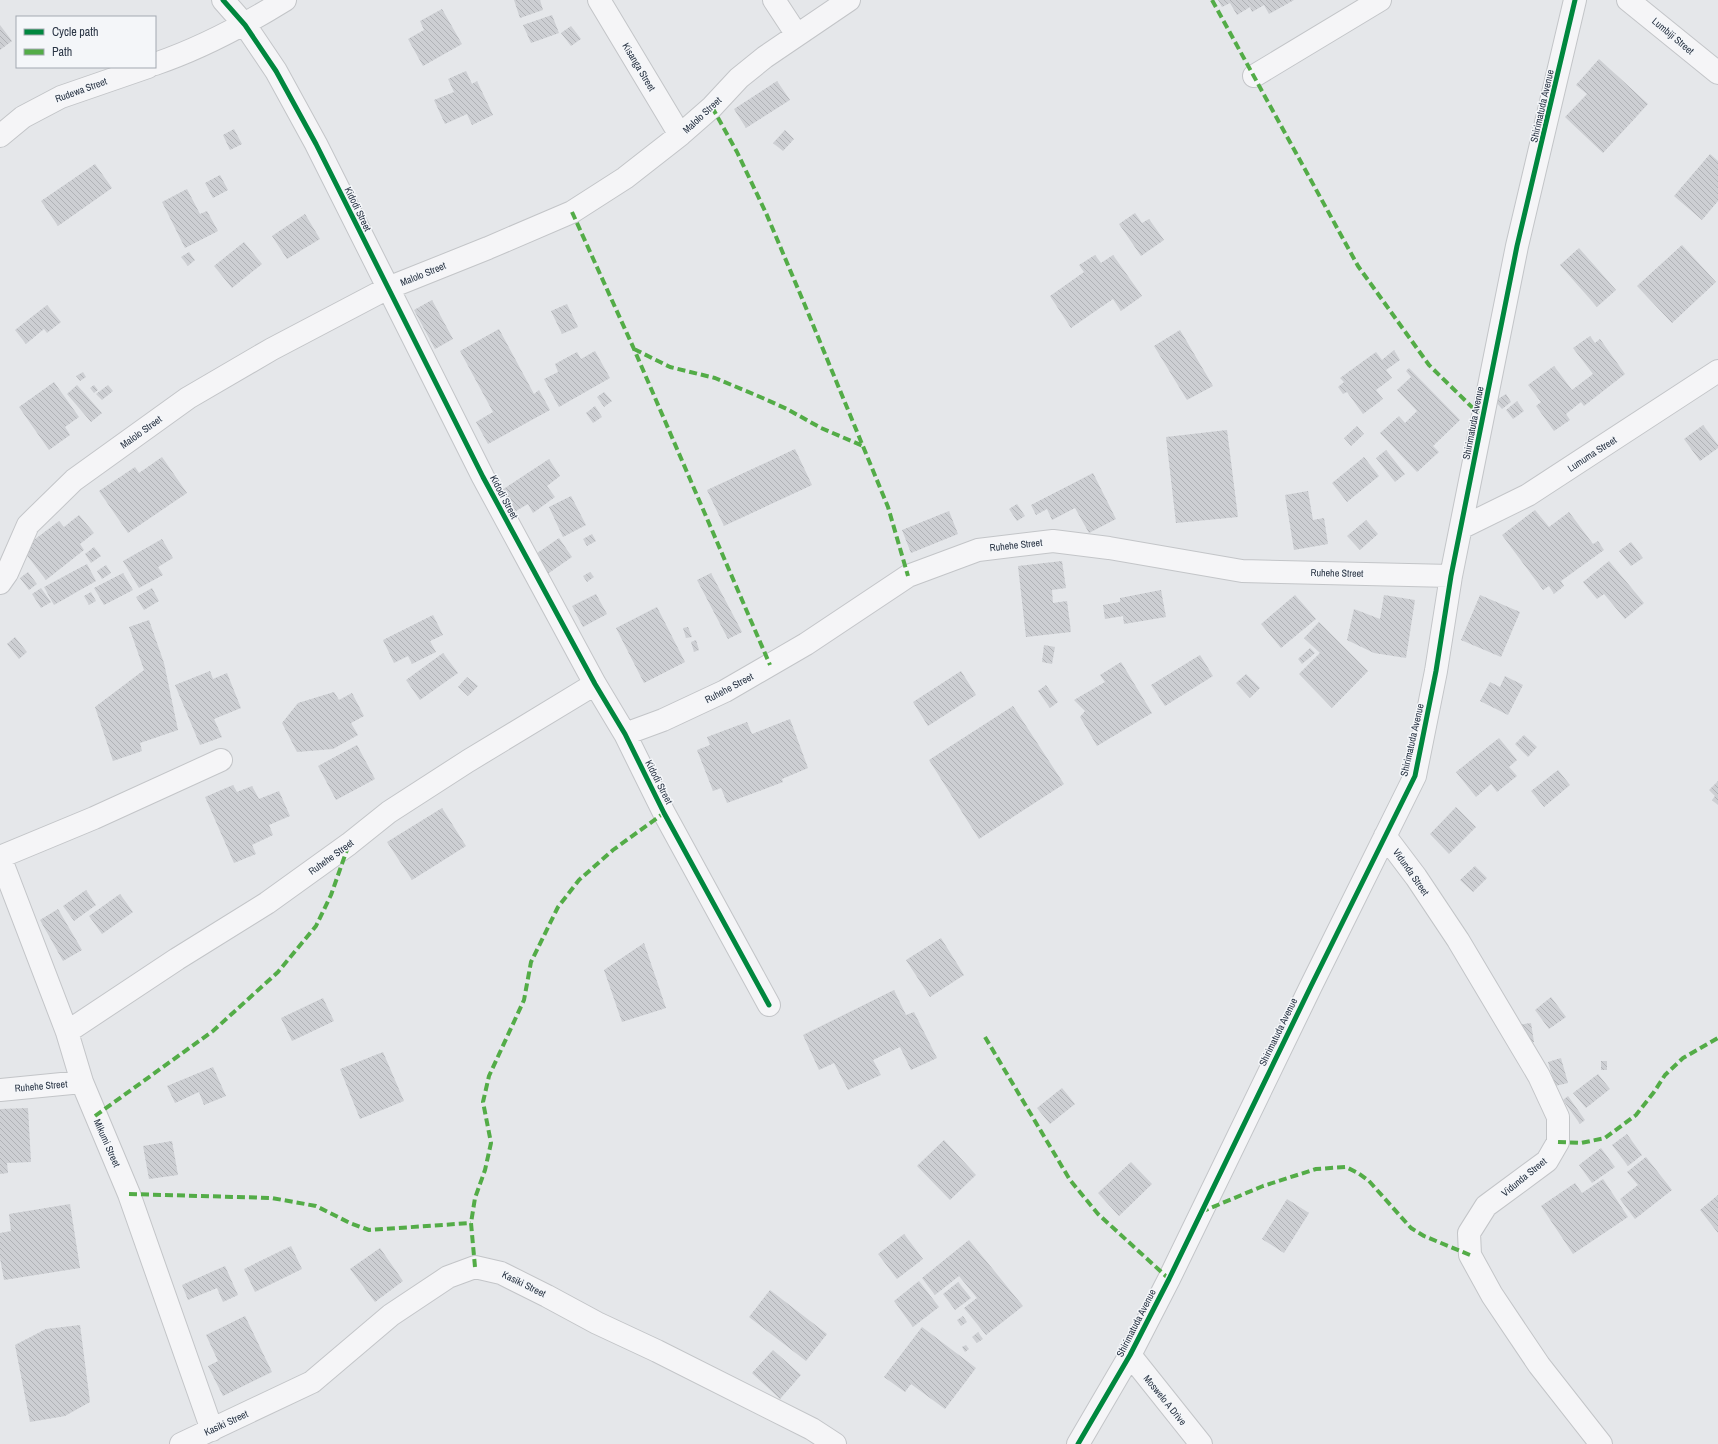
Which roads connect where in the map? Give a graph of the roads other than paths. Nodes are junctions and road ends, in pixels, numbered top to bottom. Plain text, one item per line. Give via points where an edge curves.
1 (223, 0) edge
2 (285, 0) edge
3 (599, 0) edge
4 (774, 0) edge
5 (849, 0) edge
6 (1380, 0) edge
7 (1628, 0) edge
8 (1572, 4) edge
9 (245, 25) junction
10 (797, 36) junction
11 (156, 64) edge
12 (145, 68) edge
13 (1718, 73) edge
14 (1254, 76) dead end
15 (680, 135) junction
16 (0, 136) edge
17 (388, 288) junction
18 (1718, 371) edge
19 (1462, 528) junction
20 (1451, 576) junction
21 (0, 583) edge
22 (595, 684) junction
23 (625, 734) junction
24 (220, 760) dead end
25 (1385, 836) junction
26 (0, 857) edge
27 (769, 1005) dead end
28 (67, 1032) junction
29 (82, 1082) junction
30 (0, 1090) edge
31 (1130, 1355) junction
32 (212, 1430) junction
33 (181, 1444) edge
34 (835, 1444) edge
35 (1078, 1444) edge
36 (1201, 1444) edge
37 (1601, 1444) edge

1 - 9 street, Kidodi Street
2 - 9 street
3 - 15 street, Kisanga Street
4 - 10 street
5 - 10 street, Malolo Street
6 - 14 street
7 - 13 street, Lumbiji Street
8 - 19 street, Shirimatuda Avenue via 1517,246
9 - 11 street via 190,52
9 - 17 street, Kidodi Street via 276,72 316,144
10 - 15 street, Malolo Street via 739,78 712,107
12 - 16 street, Rudewa Street via 60,97 23,117
15 - 17 street, Malolo Street via 625,178 572,212
17 - 21 street, Malolo Street via 272,349 188,398 74,480 28,525
17 - 22 street, Kidodi Street via 483,477
18 - 19 street, Lumuma Street via 1528,495
19 - 20 street, Shirimatuda Avenue
20 - 23 street, Ruhehe Street via 1242,571 1053,541 978,550 908,576 806,644 725,691 664,720
20 - 25 street, Shirimatuda Avenue via 1436,671 1415,776
22 - 23 street, Kidodi Street
22 - 28 street, Ruhehe Street via 396,808 267,903
23 - 27 street, Kidodi Street via 664,813
24 - 26 street via 94,818
25 - 31 street, Shirimatuda Avenue
25 - 37 street, Vidunda Street via 1416,876 1458,940 1538,1076 1558,1118 1558,1142 1547,1161 1486,1206 1469,1233 1470,1255 1492,1295 1539,1365
26 - 28 street, Mikumi Street
28 - 29 street, Mikumi Street
29 - 30 street, Ruhehe Street
29 - 32 street, Mikumi Street via 129,1194
31 - 35 street, Shirimatuda Avenue
31 - 36 street, Moswelo A Drive
32 - 33 street, Kasiki Street
32 - 34 street, Kasiki Street via 312,1382 391,1315 448,1277 475,1267 501,1273 812,1429

